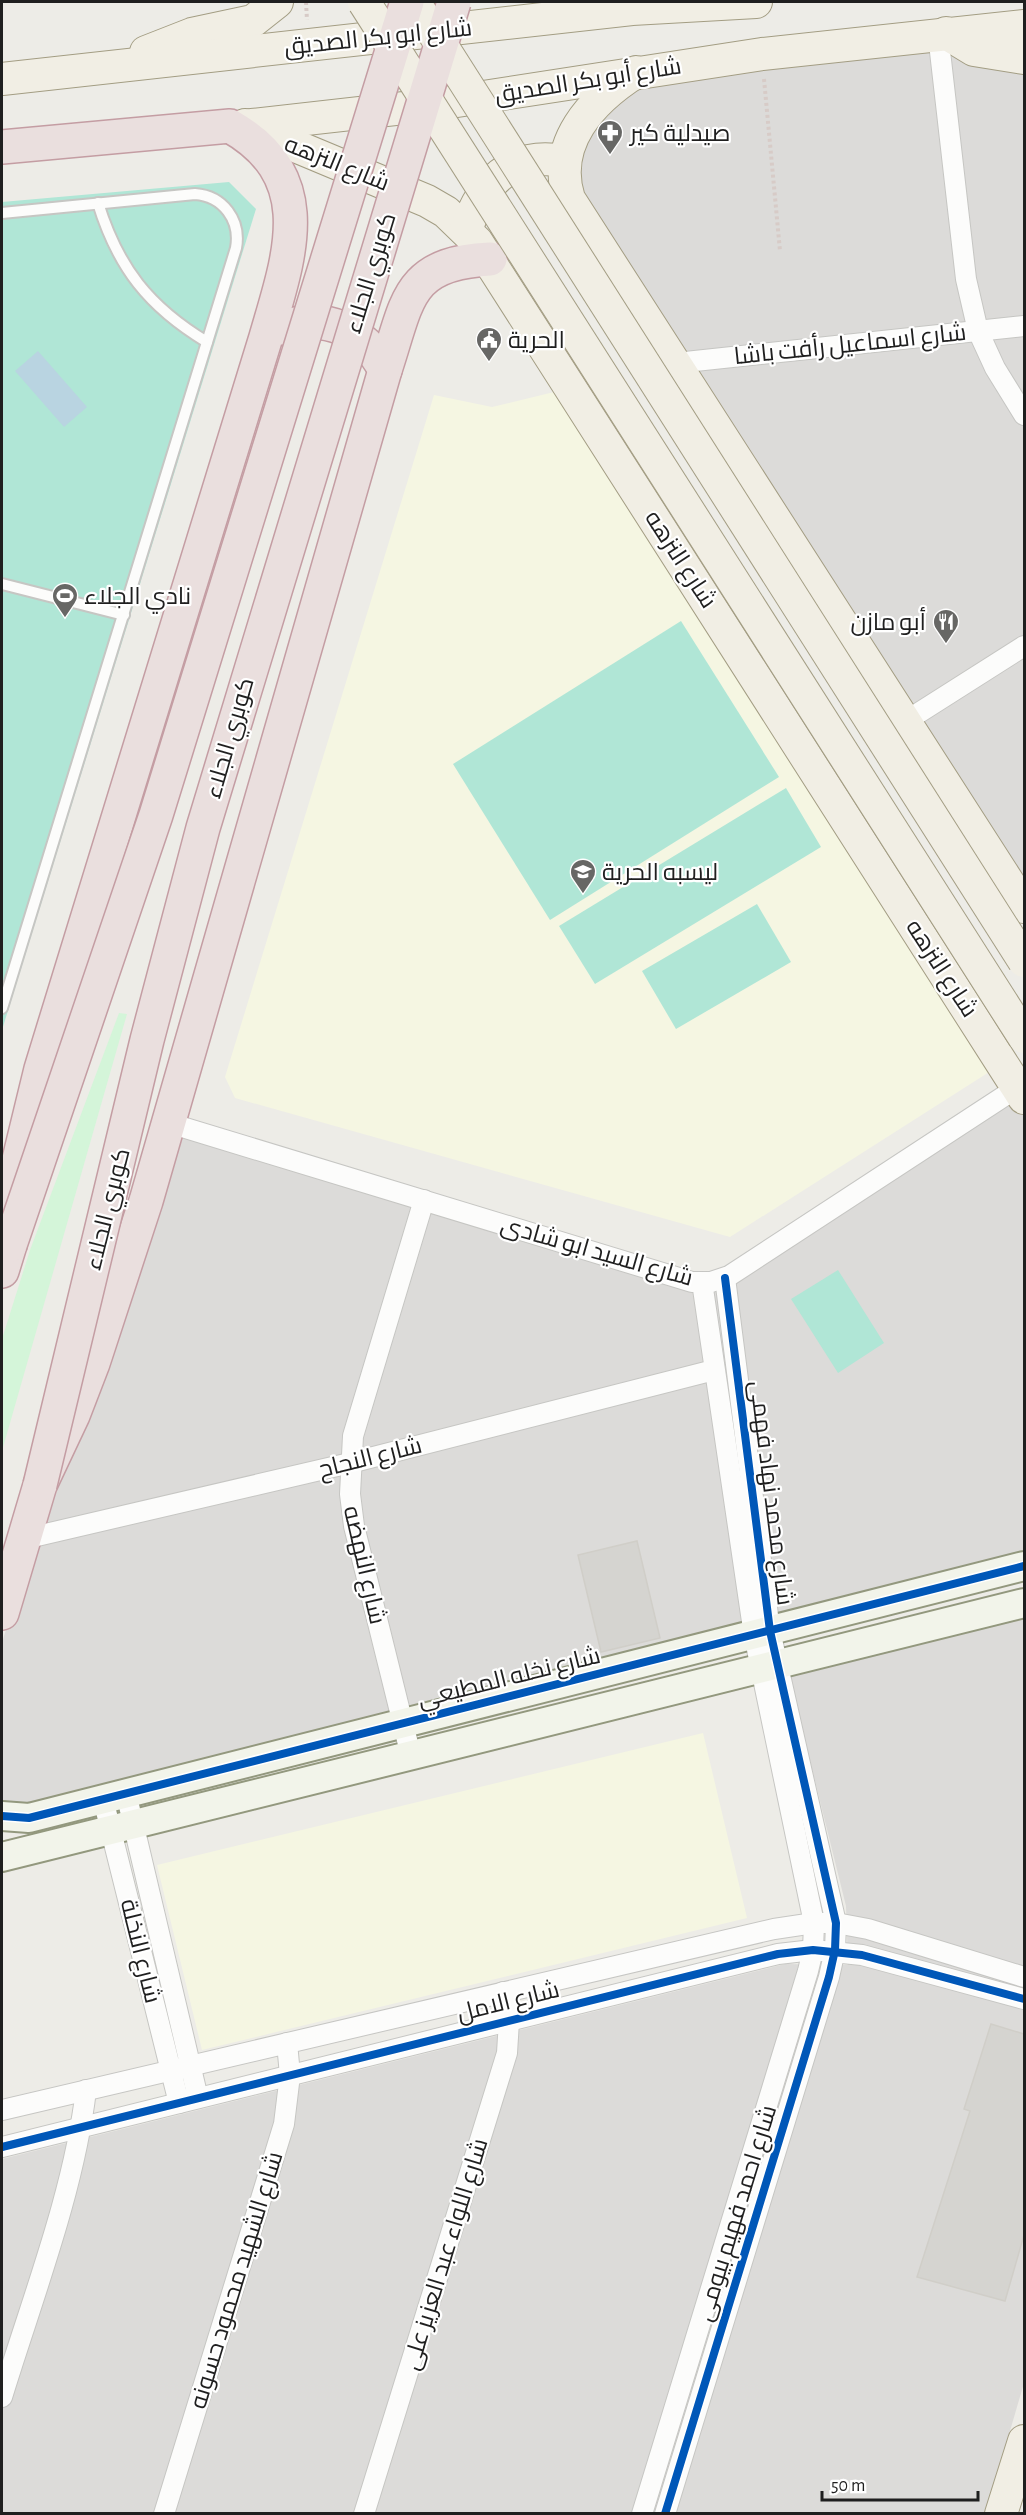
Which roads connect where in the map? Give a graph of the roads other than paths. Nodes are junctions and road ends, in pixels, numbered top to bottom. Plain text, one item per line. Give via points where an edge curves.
1 (277, 2) edge
2 (364, 2) edge
3 (406, 2) edge
4 (414, 2) edge
5 (453, 2) edge
6 (756, 2) edge
7 (628, 5) edge
8 (1024, 26) edge
9 (942, 33) junction
10 (1024, 58) edge
11 (114, 67) junction
12 (636, 72) junction
13 (2, 79) edge
14 (237, 126) junction
15 (2, 147) edge
16 (564, 161) junction
17 (98, 203) junction
18 (2, 213) edge
19 (466, 231) junction
20 (490, 259) junction
21 (1024, 326) edge
22 (978, 331) junction
23 (266, 337) junction
24 (207, 342) junction
25 (676, 363) junction
26 (385, 370) junction
27 (1024, 415) edge
28 (2, 584) edge
29 (124, 615) junction
30 (1024, 646) edge
31 (906, 721) junction
32 (1024, 907) edge
33 (1024, 961) edge
34 (2, 1008) edge
35 (1024, 1037) edge
36 (1021, 1092) edge
37 (169, 1124) junction
38 (424, 1200) junction
39 (6, 1258) edge
40 (725, 1278) junction
41 (702, 1282) junction
42 (714, 1370) junction
43 (350, 1463) junction
44 (40, 1485) junction
45 (24, 1539) junction
46 (1024, 1566) edge
47 (1024, 1603) edge
48 (2, 1612) edge
49 (762, 1633) junction
50 (769, 1667) junction
51 (403, 1723) junction
52 (411, 1756) junction
53 (115, 1796) junction
54 (2, 1816) edge
55 (122, 1827) junction
56 (2, 1857) edge
57 (814, 1923) junction
58 (836, 1923) junction
59 (813, 1950) junction
60 (835, 1950) junction
61 (1024, 1977) edge
62 (503, 1992) junction
63 (1024, 1999) edge
64 (509, 2021) junction
65 (287, 2043) junction
66 (190, 2066) junction
67 (171, 2070) junction
68 (290, 2075) junction
69 (86, 2090) junction
70 (188, 2100) junction
71 (2, 2110) edge
72 (81, 2127) junction
73 (2, 2147) edge
74 (2, 2397) edge
75 (1024, 2441) edge
76 (1006, 2510) edge
77 (164, 2514) edge
78 (364, 2514) edge
79 (642, 2514) edge
80 (665, 2514) edge

1 - 11 main road via 253,21 181,38
2 - 35 main road, bridge
3 - 39 highway, كوبري الجلاء, bridge via 156,815
4 - 33 main road, bridge
5 - 44 highway, كوبري الجلاء, bridge via 203,828 147,1040
6 - 7 main road, شارع ابو بكر الصديق
7 - 11 main road, شارع ابو بكر الصديق
8 - 9 main road
9 - 10 main road via 974,50
9 - 12 main road, شارع أبو بكر الصديق
9 - 22 street via 966,279
11 - 13 main road, شارع ابو بكر الصديق
12 - 14 main road, شارع أبو بكر الصديق via 431,105
12 - 16 main road via 594,107 571,140
14 - 15 highway
14 - 19 main road, شارع النزهه via 413,194 446,212
14 - 23 highway via 275,166 286,187 291,211 288,260
16 - 19 main road via 534,159 506,170 484,190
16 - 25 main road via 566,187 575,210
17 - 18 lane
17 - 24 lane via 107,232 138,285 181,326
17 - 24 lane via 195,194 219,200 235,223 238,240
19 - 20 main road, شارع النزهه
20 - 26 highway via 447,264 418,285 406,306
20 - 36 main road, شارع النزهه
21 - 22 street, شارع اسماعيل رأفت باشا
22 - 25 street, شارع اسماعيل رأفت باشا
22 - 27 street
23 - 26 highway via 298,323 334,324 359,337 379,357
23 - 39 highway via 41,1070 14,1180
24 - 29 lane
25 - 31 main road
26 - 37 highway
28 - 29 lane
29 - 34 lane
30 - 31 street
31 - 32 main road
36 - 40 street, شارع السيد ابو شادى
37 - 38 street, شارع السيد ابو شادى
37 - 44 highway via 93,1363
38 - 41 street, شارع السيد ابو شادى
38 - 43 street, شارع النهضه via 360,1410
40 - 41 street, شارع السيد ابو شادى
40 - 49 street, شارع محمد نهاد فهمى
41 - 42 street, شارع محمد نهاد فهمى
42 - 43 street, شارع النجاح
42 - 49 street, شارع محمد نهاد فهمى
43 - 45 street, شارع النجاح
43 - 51 street, شارع النهضه via 354,1526
44 - 45 highway
45 - 48 highway
46 - 49 street, شارع نخله المطيعي
47 - 50 street
49 - 50 street, شارع محمد نهاد فهمى
49 - 51 street, شارع نخله المطيعي
50 - 52 street
50 - 57 street, شارع محمد نهاد فهمى
50 - 58 street, شارع محمد نهاد فهمى
51 - 52 street, شارع النهضه
51 - 53 street, شارع نخله المطيعي
52 - 55 street
53 - 54 street, شارع نخله المطيعي via 29,1818
53 - 55 street, شارع النخلة
55 - 56 street
55 - 66 street, شارع النخلة
55 - 67 street, شارع النخلة
57 - 58 street, شارع الامل
57 - 59 street, شارع احمد فهيم بيومى
57 - 62 street, شارع الامل
58 - 60 street, شارع احمد فهيم بيومى
58 - 61 street, شارع الامل via 868,1929
59 - 60 street, شارع الامل
59 - 64 street, شارع الامل via 778,1954
59 - 79 street, شارع احمد فهيم بيومى
60 - 63 street, شارع الامل
60 - 80 street, شارع احمد فهيم بيومى
62 - 64 street, شارع اللواء عبد العزيز على
62 - 65 street, شارع الامل
64 - 68 street, شارع الامل
64 - 78 street, شارع اللواء عبد العزيز على via 507,2054
65 - 66 street, شارع الامل
65 - 68 street, شارع الشهيد محمود حسونه
66 - 67 street, شارع الامل
66 - 70 street, شارع النخلة
67 - 69 street, شارع الامل
67 - 70 street, شارع النخلة
68 - 70 street, شارع الامل
68 - 77 street, شارع الشهيد محمود حسونه via 284,2124
69 - 71 street, شارع الامل
69 - 72 street
70 - 72 street, شارع الامل
72 - 73 street, شارع الامل
72 - 74 street
75 - 76 main road

